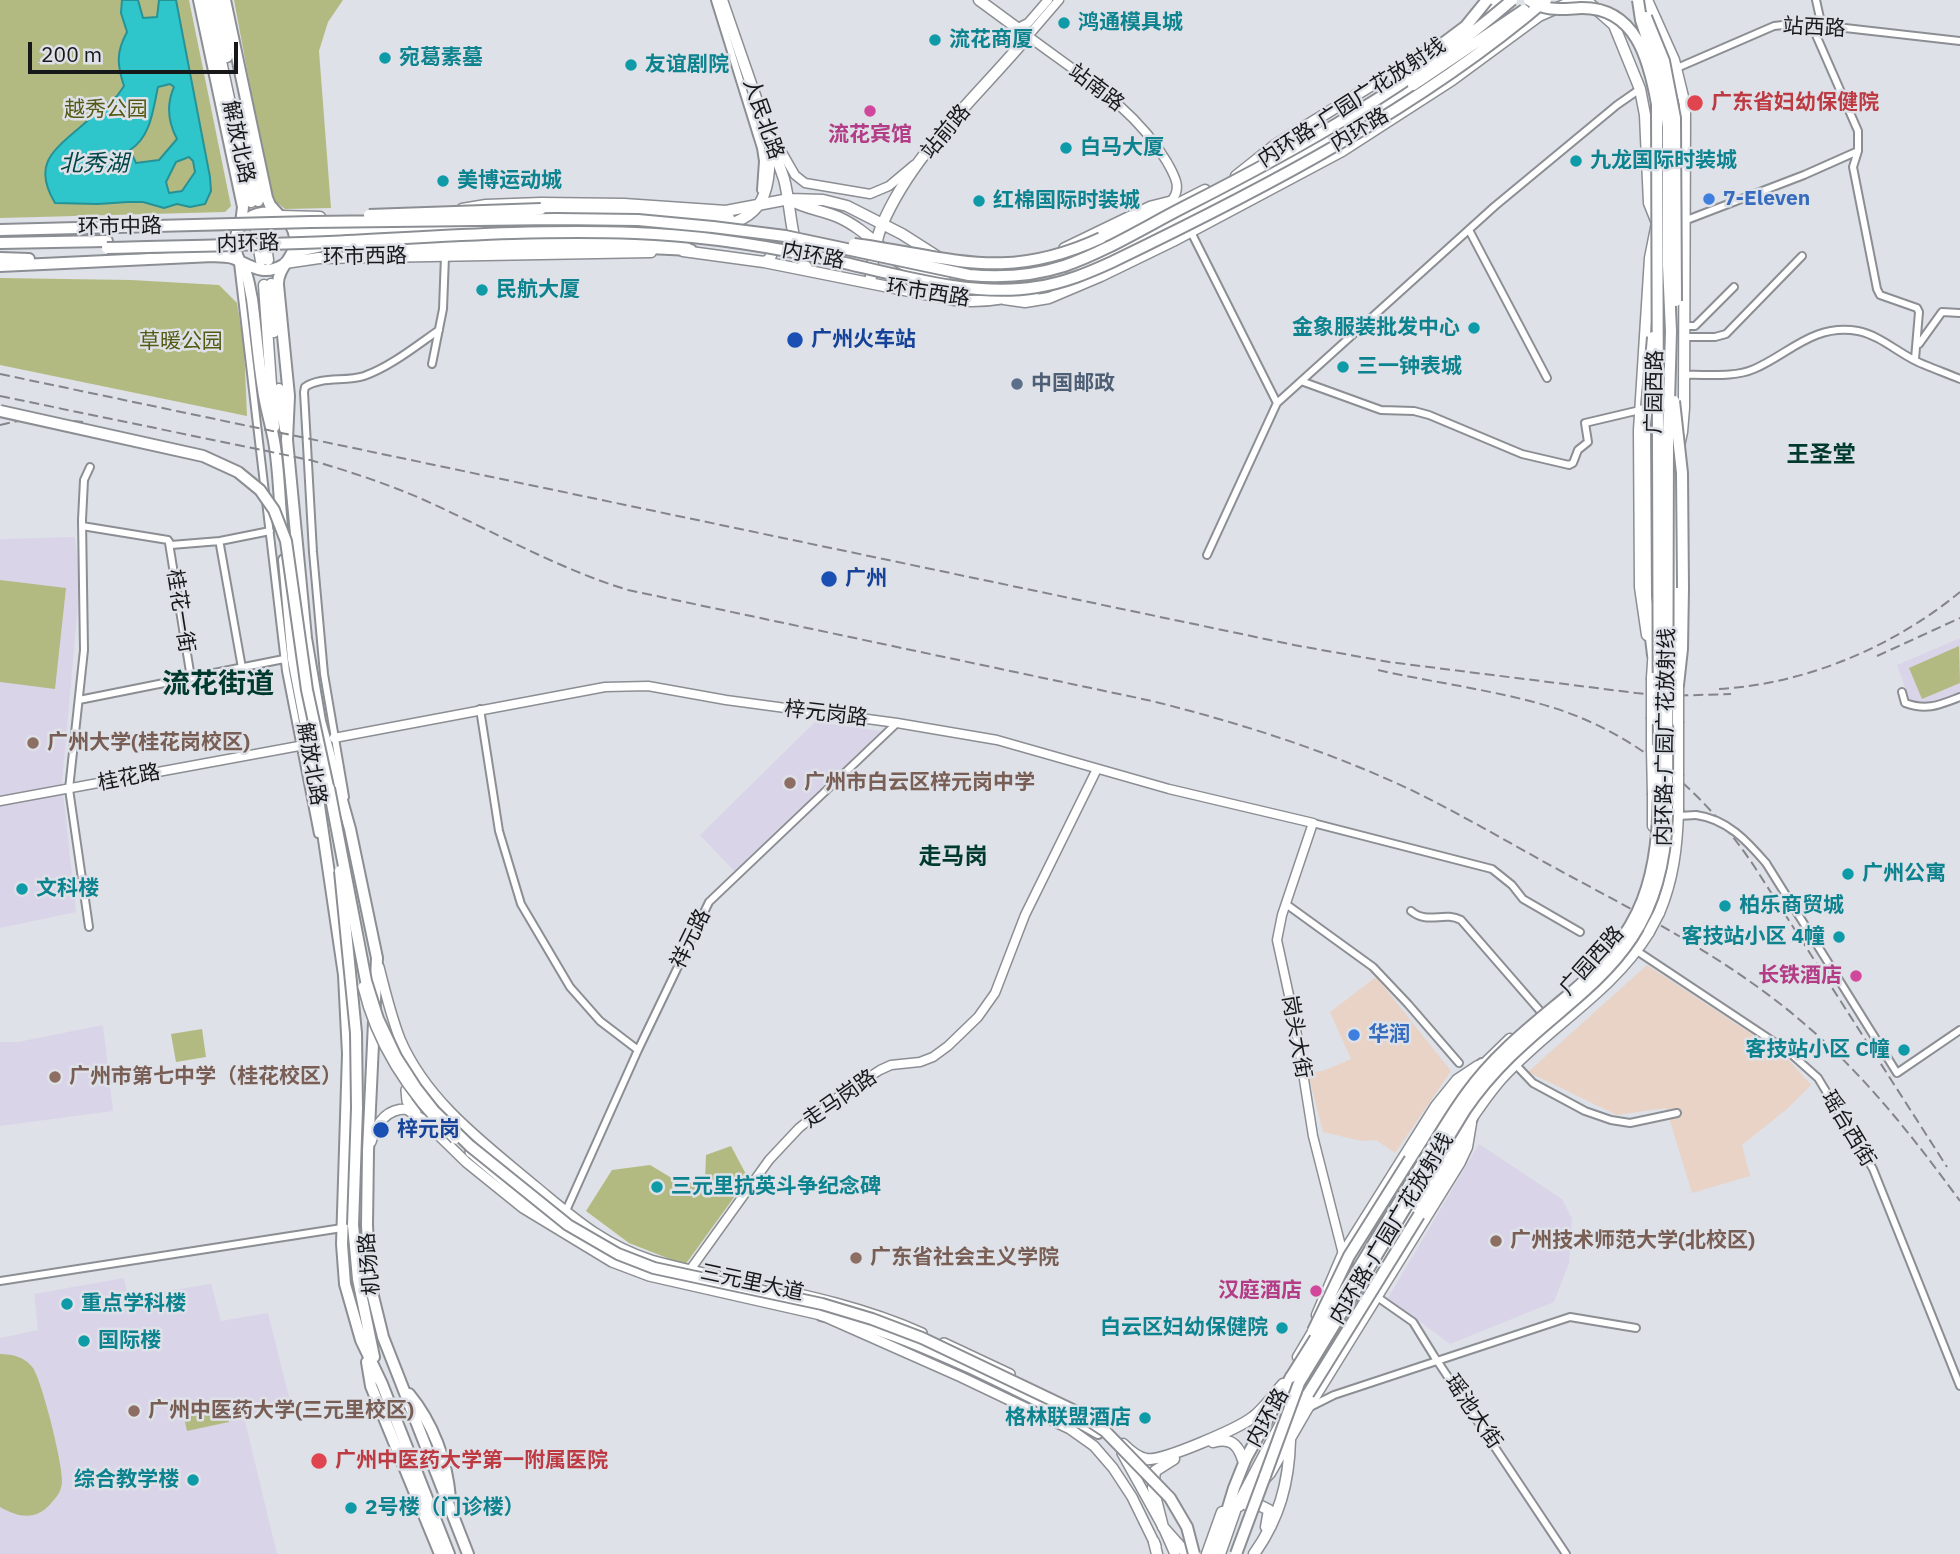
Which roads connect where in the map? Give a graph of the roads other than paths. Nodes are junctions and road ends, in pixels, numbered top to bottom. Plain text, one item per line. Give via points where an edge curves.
1 (199, 0) edge
2 (208, 0) edge
3 (216, 0) edge
4 (225, 0) edge
5 (715, 0) edge
6 (722, 0) edge
7 (979, 0) edge
8 (1048, 0) edge
9 (1059, 0) edge
10 (1487, 0) edge
11 (1500, 0) edge
12 (1512, 0) edge
13 (1518, 0) edge
14 (1533, 0) edge
15 (1546, 0) edge
16 (1602, 0) edge
17 (1816, 0) edge
18 (1644, 1) edge
19 (1614, 24) junction
20 (1822, 27) junction
21 (1016, 29) junction
22 (1028, 36) junction
23 (1444, 40) junction
24 (1960, 41) edge
25 (736, 52) junction
26 (1452, 52) junction
27 (1444, 68) junction
28 (1677, 68) junction
29 (1452, 80) junction
30 (1377, 83) junction
31 (1640, 89) junction
32 (1384, 94) junction
33 (763, 120) junction
34 (770, 141) junction
35 (1858, 151) junction
36 (928, 153) junction
37 (1239, 180) junction
38 (1202, 195) junction
39 (789, 199) junction
40 (1171, 201) junction
41 (758, 206) junction
42 (1153, 211) joint
43 (280, 216) junction
44 (389, 217) junction
45 (406, 217) junction
46 (422, 217) junction
47 (438, 217) junction
48 (729, 218) junction
49 (1684, 221) junction
50 (311, 222) junction
51 (1657, 223) junction
52 (882, 224) junction
53 (240, 225) junction
54 (259, 225) dead end
55 (0, 228) edge
56 (438, 229) junction
57 (389, 230) junction
58 (405, 230) junction
59 (1190, 230) junction
60 (1469, 230) junction
61 (294, 232) junction
62 (696, 232) junction
63 (1155, 232) junction
64 (420, 233) junction
65 (785, 236) junction
66 (327, 237) junction
67 (0, 243) edge
68 (876, 243) junction
69 (1684, 243) junction
70 (107, 244) junction
71 (390, 244) junction
72 (317, 247) junction
73 (0, 250) edge
74 (691, 250) junction
75 (445, 256) junction
76 (1802, 256) dead end
77 (363, 257) junction
78 (0, 258) edge
79 (128, 258) junction
80 (337, 258) junction
81 (265, 260) dead end
82 (238, 261) junction
83 (764, 262) junction
84 (285, 263) junction
85 (0, 266) edge
86 (1658, 268) junction
87 (911, 269) junction
88 (1028, 269) junction
89 (808, 270) junction
90 (1014, 271) junction
91 (937, 279) junction
92 (956, 282) junction
93 (870, 283) junction
94 (1734, 287) dead end
95 (906, 291) junction
96 (1032, 292) junction
97 (924, 295) junction
98 (1960, 313) edge
99 (439, 330) junction
100 (1684, 331) junction
101 (1918, 345) junction
102 (1915, 359) junction
103 (432, 364) dead end
104 (1671, 370) junction
105 (1684, 375) junction
106 (1547, 378) dead end
107 (1960, 379) edge
108 (1301, 381) junction
109 (1643, 384) junction
110 (1277, 402) junction
111 (1640, 410) junction
112 (0, 411) edge
113 (1654, 417) junction
114 (287, 440) junction
115 (275, 443) junction
116 (90, 467) dead end
117 (1673, 473) junction
118 (82, 526) junction
119 (270, 531) junction
120 (169, 543) junction
121 (220, 545) dead end
122 (1208, 555) dead end
123 (1653, 655) junction
124 (284, 659) junction
125 (242, 668) junction
126 (191, 678) junction
127 (1678, 685) junction
128 (1902, 692) dead end
129 (1960, 697) edge
130 (79, 700) junction
131 (480, 709) junction
132 (897, 723) junction
133 (334, 738) junction
134 (299, 746) junction
135 (312, 758) junction
136 (1097, 769) junction
137 (329, 788) junction
138 (69, 789) junction
139 (0, 801) edge
140 (345, 811) junction
141 (1678, 813) junction
142 (1313, 823) junction
143 (1286, 904) junction
144 (335, 910) junction
145 (1411, 911) dead end
146 (89, 927) dead end
147 (1580, 932) dead end
148 (1637, 951) junction
149 (377, 958) junction
150 (343, 969) junction
151 (1589, 970) junction
152 (1605, 987) junction
153 (1541, 1012) junction
154 (1960, 1030) edge
155 (638, 1050) junction
156 (1458, 1063) dead end
157 (1482, 1064) junction
158 (1516, 1064) junction
159 (348, 1085) junction
160 (370, 1087) junction
161 (431, 1090) junction
162 (1677, 1113) dead end
163 (1472, 1118) junction
164 (422, 1119) junction
165 (368, 1151) junction
166 (565, 1213) junction
167 (1381, 1222) junction
168 (348, 1226) junction
169 (561, 1230) junction
170 (1352, 1241) junction
171 (1343, 1254) junction
172 (690, 1270) junction
173 (0, 1281) edge
174 (1363, 1287) junction
175 (1377, 1296) junction
176 (1353, 1304) junction
177 (821, 1315) junction
178 (1636, 1328) dead end
179 (1313, 1332) junction
180 (1345, 1347) junction
181 (366, 1352) junction
182 (1300, 1353) junction
183 (1437, 1360) junction
184 (1316, 1364) junction
185 (1287, 1381) junction
186 (382, 1384) junction
187 (1960, 1386) edge
188 (1307, 1409) junction
189 (1107, 1429) junction
190 (1290, 1440) junction
191 (1245, 1459) junction
192 (1148, 1474) junction
193 (1265, 1476) junction
194 (415, 1480) junction
195 (1236, 1508) junction
196 (1163, 1527) junction
197 (1154, 1542) joint
198 (447, 1552) edge
199 (468, 1554) edge
200 (1157, 1554) edge
201 (1175, 1554) edge
202 (1187, 1554) edge
203 (1194, 1554) edge
204 (1207, 1554) edge
205 (1214, 1554) edge
206 (1220, 1554) edge
207 (1237, 1554) edge
208 (1247, 1554) edge
209 (1254, 1554) edge
210 (1566, 1554) edge

1 - 53 highway via 243,207
2 - 3 main road, 解放北路 via 254,202
4 - 43 highway via 268,203
5 - 25 street
6 - 25 main road, 人民北路
7 - 21 main road, 站南路
8 - 21 street via 1028,23
9 - 22 street, 站前路
10 - 38 highway, 内环路-广园广花放射线, bridge via 1466,26 1417,63
11 - 23 main road
12 - 38 highway, 内环路, bridge via 1359,110 1284,155
13 - 26 main road, 环市西路
14 - 27 main road, 环市西路
14 - 37 highway, bridge via 1467,50 1353,123
14 - 86 highway, 内环路-广园广花放射线, bridge via 1546,9 1609,12 1622,20 1642,51 1658,118
15 - 64 highway, 内环路, bridge via 1478,54 1365,129 1122,257 1052,285 968,288 779,249 664,234
16 - 19 main road
17 - 20 street
18 - 28 main road
18 - 104 highway, 内环路-广园广花放射线, bridge via 1673,102 1677,252
19 - 29 main road via 1588,2 1571,2 1539,16
19 - 31 main road
20 - 24 street, 站西路
20 - 28 street, 站西路 via 1801,23 1774,26
20 - 35 street via 1816,35 1858,131
21 - 22 main road, 站南路
22 - 36 main road, 站前路
22 - 40 street, 站南路 via 1128,111 1144,129 1175,177 1177,191
23 - 26 main road
23 - 30 main road
25 - 33 main road, 人民北路
25 - 41 street via 763,160
26 - 32 main road, 环市西路
27 - 29 main road
27 - 63 main road, 环市西路 via 1336,138
28 - 49 main road via 1685,121
29 - 59 main road via 1342,150
30 - 32 main road
30 - 37 main road via 1275,145
31 - 51 main road via 1649,203
31 - 60 street
32 - 37 main road, 环市西路
33 - 34 main road, 人民北路
33 - 36 street via 795,175 811,185 870,194 889,186
34 - 39 main road, 人民北路
34 - 41 main road via 768,189
35 - 49 street
35 - 101 street via 1853,167 1877,289 1880,295 1917,308
36 - 52 main road, 站前路
37 - 38 main road, 环市西路
37 - 63 highway
38 - 40 main road
38 - 65 highway, 内环路, bridge via 1081,259 1022,275 954,272
38 - 88 main road, 环市西路 via 1082,253
39 - 41 main road, 环市西路
39 - 52 main road, 环市西路 via 836,202
39 - 68 main road via 841,218
39 - 89 main road, 人民北路 via 795,242
40 - 42 main road
40 - 90 main road via 1151,206
41 - 47 main road via 717,211 578,203 486,205
41 - 48 main road
41 - 62 main road, 环市西路 via 733,223
42 - 65 highway, bridge via 1050,258 996,265
43 - 44 main road
43 - 53 highway via 259,212
43 - 61 highway
44 - 45 main road
44 - 57 main road
45 - 46 main road
45 - 58 main road
46 - 47 main road
46 - 64 main road
47 - 48 main road
47 - 56 main road
48 - 50 highway, bridge via 541,209 418,212
48 - 62 main road
49 - 69 main road
50 - 55 highway, 内环路, bridge
50 - 65 highway, 内环路, bridge via 611,219
51 - 109 main road via 1649,270
51 - 113 main road, 广园西路
52 - 68 main road, 站前路
52 - 90 main road, 环市西路 via 949,264
53 - 55 highway, 环市中路
53 - 82 highway via 235,239
54 - 81 main road
56 - 62 main road, 环市西路 via 606,226
56 - 64 main road, 环市西路
57 - 58 main road, 环市西路
57 - 66 main road, 环市西路
58 - 64 main road, 环市西路
59 - 96 main road via 1080,286
59 - 110 street
60 - 106 street
60 - 108 street
61 - 66 main road, 环市西路
61 - 84 highway via 294,250
62 - 83 main road via 762,242 772,253
63 - 96 main road, 环市西路
64 - 66 highway, 内环路, bridge
64 - 70 highway, bridge
66 - 70 highway, 内环路, bridge
66 - 72 main road via 318,241
66 - 74 highway, bridge via 402,248
67 - 70 highway
68 - 87 main road
68 - 93 main road, 站前路
69 - 100 main road
69 - 117 main road, 广园西路 via 1671,243
70 - 73 highway, 内环路
71 - 72 main road
71 - 74 main road via 622,240 666,242
71 - 77 main road
72 - 80 main road via 320,253
72 - 84 main road via 303,250
74 - 75 main road, 环市西路
74 - 83 main road, 环市西路
75 - 77 main road, 环市西路
75 - 99 street
76 - 100 street via 1726,334 1715,337
77 - 80 main road, 环市西路
78 - 79 highway
79 - 82 highway, 环市中路 via 213,256
79 - 85 highway, 环市中路
80 - 84 main road, 环市西路
82 - 84 highway via 263,271
82 - 115 highway, 解放北路 via 249,283 263,392
82 - 119 street
83 - 89 main road, 环市西路
84 - 114 highway, 解放北路 via 278,285 289,396
86 - 123 highway, bridge via 1646,424 1647,621
86 - 185 highway, 内环路-广园广花放射线, bridge via 1659,800 1657,850 1648,886 1627,931 1605,960 1499,1055 1470,1089
87 - 91 main road
87 - 95 main road
88 - 90 main road, 环市西路
88 - 96 main road
89 - 93 main road, 环市西路
91 - 92 main road
91 - 95 main road
92 - 96 main road
92 - 97 main road
93 - 95 main road, 环市西路
94 - 100 street via 1695,326
95 - 97 main road, 环市西路
96 - 97 main road, 环市西路 via 966,302
98 - 101 street via 1942,312
99 - 103 street
99 - 133 street via 374,372 315,382 304,392 319,628
100 - 105 main road
101 - 102 street
102 - 105 street via 1878,338 1843,330 1808,338 1743,373
102 - 107 street
104 - 127 highway, bridge via 1682,473
104 - 193 highway, 内环路-广园广花放射线, bridge via 1667,816 1665,855 1654,897 1633,937 1607,971 1507,1059 1465,1110 1298,1383
105 - 117 main road via 1682,432
108 - 110 street
108 - 111 street via 1381,410 1429,415 1522,454 1569,465 1588,442 1584,423
109 - 111 main road
109 - 113 main road
110 - 122 street
111 - 123 main road via 1641,603
112 - 137 highway, bridge via 203,456 230,467 260,490 286,541 307,690
113 - 123 main road, 广园西路
114 - 115 main road, 解放北路 via 267,285
114 - 140 highway, 解放北路 via 307,647 320,721
115 - 135 highway, 解放北路 via 291,642
116 - 118 street via 84,480
117 - 127 main road, 广园西路
118 - 120 street
118 - 130 street via 84,650
119 - 120 street via 200,543
119 - 124 street
120 - 126 street, 桂花一街
121 - 125 street
123 - 151 main road, 广园西路, bridge via 1651,851 1638,903
124 - 125 street
124 - 134 street
125 - 126 street
126 - 130 street
127 - 141 main road, 广园西路, bridge
128 - 129 street via 1905,703 1920,708
130 - 138 street
131 - 132 street, 梓元岗路 via 636,685
131 - 133 street, 梓元岗路
131 - 155 street via 499,831 521,904 570,987 600,1021
132 - 136 street, 梓元岗路 via 1014,743
132 - 155 street, 祥元路 via 709,902
133 - 140 street
134 - 138 street, 桂花路
134 - 144 street
135 - 144 highway, 解放北路
135 - 169 main road, bridge via 331,818 375,1025 426,1109
136 - 142 street, 梓元岗路
136 - 172 street, 走马岗路 via 1022,922 995,993 978,1017 933,1057 880,1070 799,1128 769,1160
137 - 168 highway, bridge via 356,1033 357,1108
137 - 192 highway, bridge via 366,981 378,1019 416,1088 470,1146 568,1225 618,1254 667,1271 838,1308 922,1338 1075,1411 1105,1431
138 - 139 street, 桂花路
138 - 146 street
140 - 149 highway, 解放北路
141 - 148 main road, 广园西路, bridge via 1668,889
141 - 154 street, bridge via 1710,817 1732,829 1766,863 1897,1073
142 - 143 street, 岗头大街
142 - 147 street via 1492,869 1523,899
143 - 156 street via 1373,967
143 - 171 street, 岗头大街 via 1278,931 1279,953 1314,1136
144 - 150 highway, 解放北路
145 - 153 street via 1419,918 1461,920
148 - 152 main road, 广园西路
148 - 187 street, 瑶台西街 via 1789,1052 1818,1078 1873,1169
149 - 150 highway via 365,971 350,974
149 - 160 highway, 机场路
149 - 161 main road, 三元里大道 via 400,1038
150 - 159 highway, 解放北路
151 - 152 main road via 1601,974
151 - 153 main road, 广园西路
152 - 158 main road, 广园西路
153 - 157 main road, 广园西路
155 - 166 street, 祥元路
157 - 167 main road, 广园西路
157 - 170 main road via 1457,1080 1440,1100
157 - 185 highway, bridge via 1450,1098 1349,1256
158 - 162 street via 1533,1083 1611,1120 1630,1123
158 - 163 main road, 广园西路
159 - 160 highway via 362,1078
159 - 168 highway, 机场路
160 - 165 highway, 机场路
161 - 164 main road via 419,1082 406,1090 407,1101
161 - 166 main road, 三元里大道 via 460,1122
163 - 174 main road, 广园西路
163 - 175 main road via 1460,1162
163 - 193 highway, bridge via 1452,1163 1308,1394
164 - 165 main road via 406,1109 386,1115
164 - 169 main road, 三元里大道 via 523,1208
165 - 199 highway, 机场路 via 370,1284 379,1327 403,1387 431,1428 449,1481 451,1511
166 - 172 main road, 三元里大道 via 622,1249
167 - 170 main road
167 - 179 main road, 广园西路
168 - 173 street
168 - 181 highway, 机场路 via 345,1284
168 - 186 highway
169 - 177 main road, 三元里大道 via 591,1251 638,1273
170 - 171 main road
171 - 179 main road
172 - 189 main road, 三元里大道 via 885,1317 1044,1391
174 - 175 street, 瑶池大街
174 - 176 main road, 广园西路
175 - 180 main road
175 - 183 street, 瑶池大街 via 1413,1322
176 - 180 main road
176 - 184 main road, 广园西路
177 - 192 highway, bridge via 910,1341 1067,1415 1110,1441
177 - 197 main road, 三元里大道 via 1084,1438 1123,1482
178 - 183 street via 1570,1317
179 - 182 main road, 广园西路
180 - 188 main road
181 - 186 highway, 机场路
181 - 194 highway via 372,1386
182 - 184 street
182 - 185 main road, 广园西路
183 - 188 street via 1334,1395
183 - 210 street, 瑶池大街
184 - 195 main road, 广园西路
185 - 189 main road, 广园西路 via 1248,1420 1160,1458 1138,1456
185 - 191 highway, 内环路
186 - 194 highway, 机场路
188 - 190 main road
189 - 196 main road, 三元里大道
190 - 195 main road via 1265,1480
190 - 209 main road via 1289,1472 1281,1503
191 - 196 main road via 1235,1444 1222,1440 1158,1467 1153,1481
191 - 204 main road
191 - 205 highway, 内环路
192 - 203 highway, bridge via 1183,1518
193 - 207 highway, bridge
194 - 198 highway
195 - 206 main road, 广园西路
195 - 208 main road via 1255,1505 1269,1510 1265,1529
196 - 201 main road, 三元里大道
196 - 202 main road
197 - 200 main road

